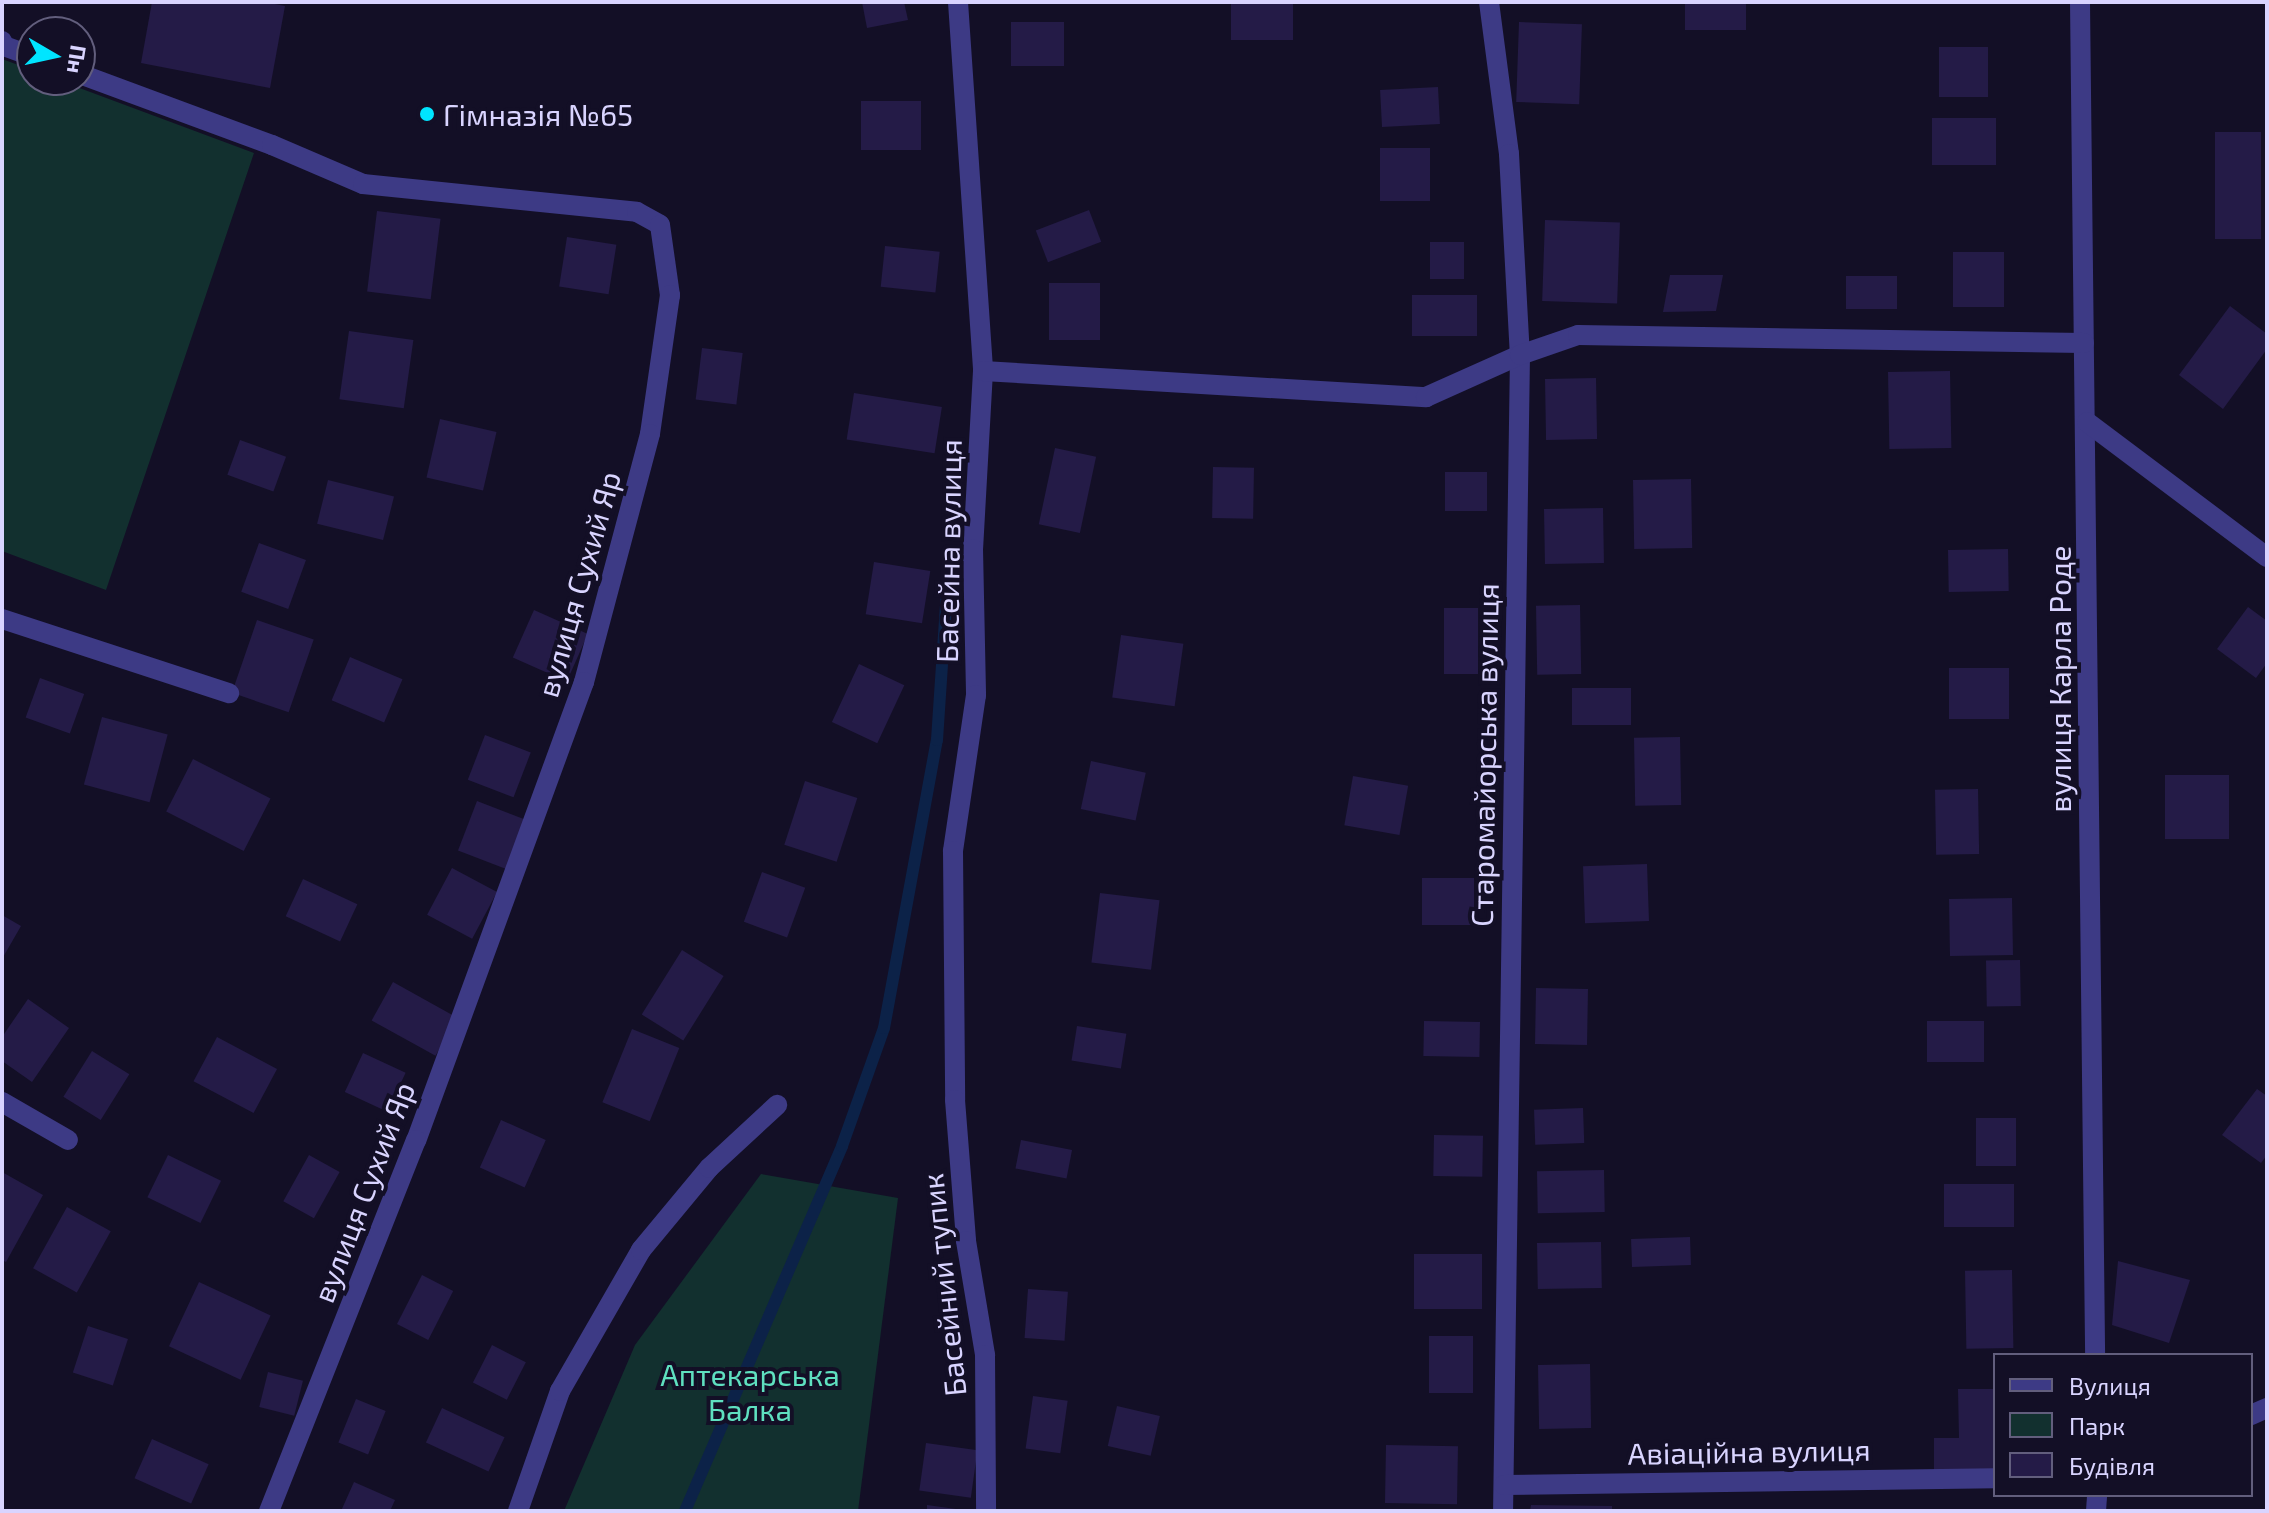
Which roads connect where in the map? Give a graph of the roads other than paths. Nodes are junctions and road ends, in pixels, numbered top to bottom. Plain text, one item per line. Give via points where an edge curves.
1 (958, 2) edge
2 (1489, 2) edge
3 (2080, 2) edge
4 (96, 80) edge
5 (2084, 343) junction
6 (1520, 355) junction
7 (983, 371) junction
8 (2087, 422) junction
9 (2267, 557) edge
10 (2, 619) edge
11 (229, 693) dead end
12 (955, 1100) joint
13 (2, 1102) edge
14 (777, 1105) dead end
15 (68, 1140) dead end
16 (2095, 1353) edge
17 (1993, 1478) edge
18 (1504, 1485) junction
19 (269, 1511) edge
20 (518, 1511) edge
21 (986, 1511) edge
22 (1503, 1511) edge

1 - 7 street, Басейна вулиця
2 - 6 street, Старомайорська вулиця via 1509,154
3 - 5 street, вулиця Карла Роде
4 - 19 street, вулиця Сухий Яр via 363,184 637,212 660,225 670,295 650,434 584,682 416,1140
5 - 6 street via 1578,335
5 - 8 street, вулиця Карла Роде
6 - 7 street via 1426,397
6 - 18 street, Старомайорська вулиця
7 - 12 street, Басейна вулиця via 973,549 976,695 953,851
8 - 9 street
8 - 16 street, вулиця Карла Роде
10 - 11 street
12 - 21 street, Басейний тупик via 966,1241 985,1355
13 - 15 street
14 - 20 street via 709,1168 641,1250 560,1391
17 - 18 street, Авіаційна вулиця
18 - 22 street, Старомайорська вулиця

